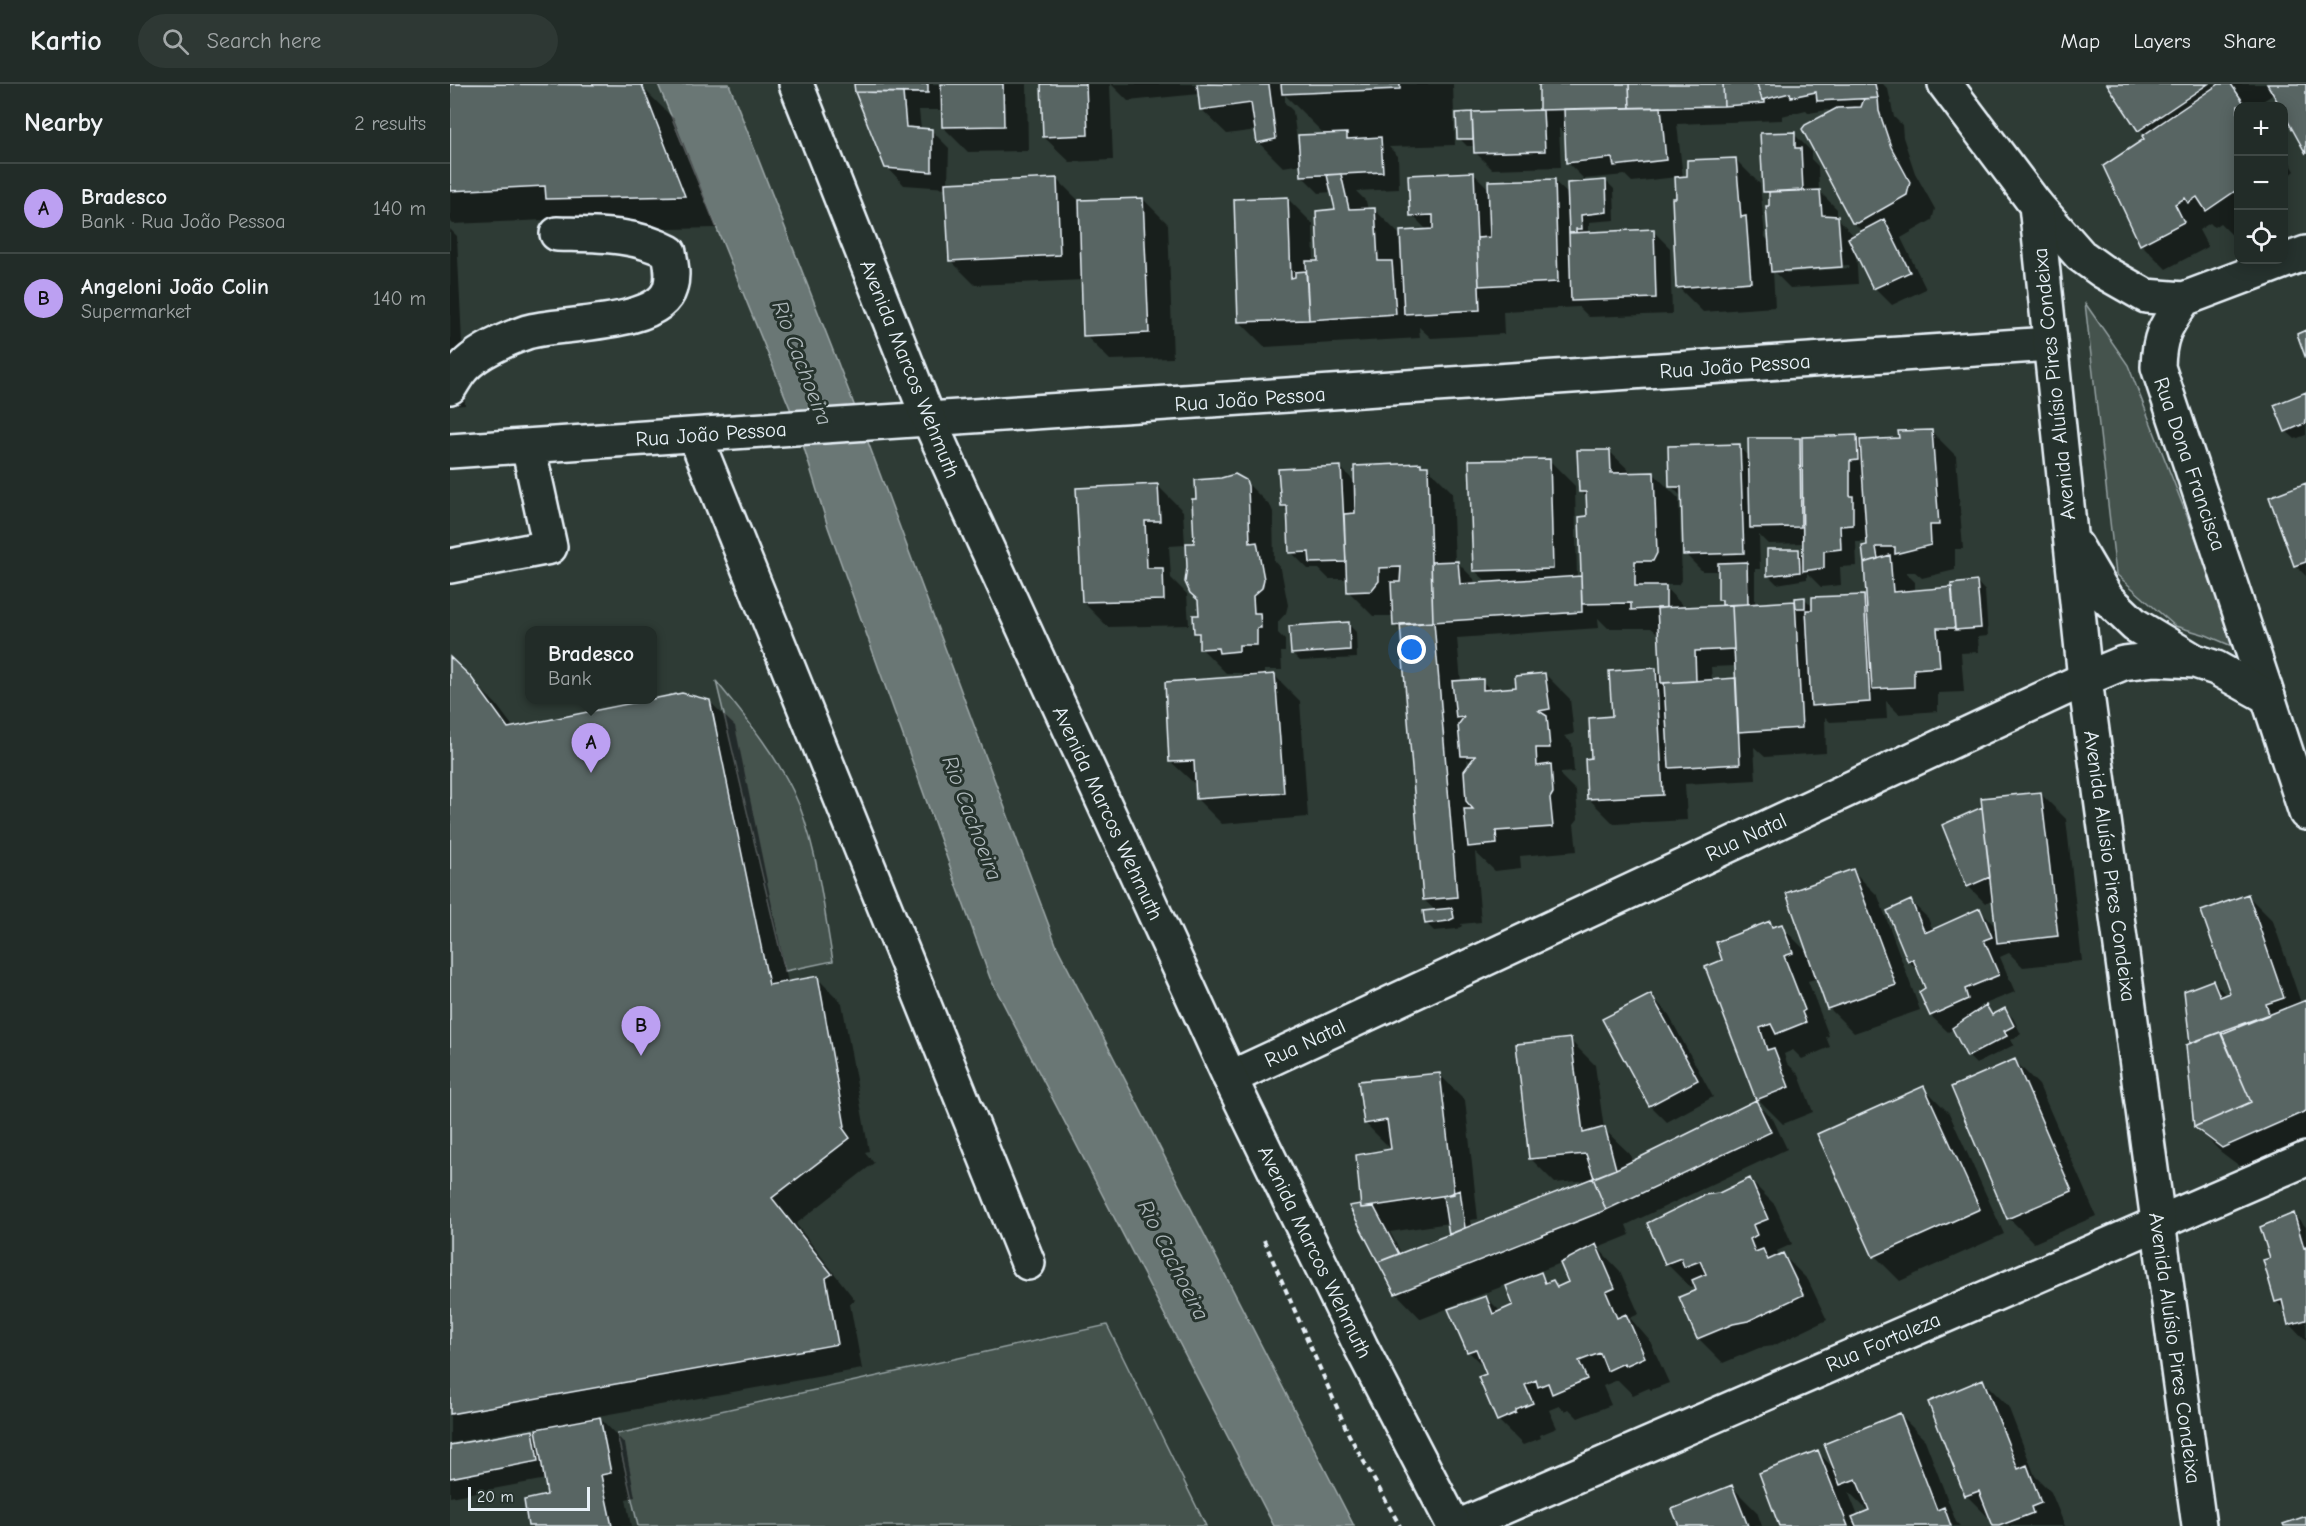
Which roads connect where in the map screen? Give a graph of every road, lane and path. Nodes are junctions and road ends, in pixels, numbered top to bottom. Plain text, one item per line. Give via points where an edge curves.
1 (796, 84) edge
2 (1946, 84) edge
3 (2036, 205) junction
4 (557, 234) dead end
5 (2306, 252) edge
6 (2184, 299) junction
7 (2050, 344) junction
8 (450, 387) edge
9 (929, 420) junction
10 (695, 436) junction
11 (528, 446) junction
12 (450, 451) edge
13 (2070, 535) junction
14 (450, 566) edge
15 (2195, 661) junction
16 (2085, 679) junction
17 (2268, 697) junction
18 (2306, 813) edge
19 (1230, 1078) junction
20 (2306, 1159) edge
21 (2158, 1223) junction
22 (1028, 1263) dead end
23 (1454, 1526) edge
24 (1460, 1526) edge
25 (2199, 1526) edge

1 - 9 street, Avenida Marcos Wehmuth
2 - 3 street
3 - 6 street via 2080,255 2102,272 2146,296
3 - 7 street, Avenida Aluísio Pires Condeixa
4 - 8 street via 616,235 651,243 669,252 673,272 670,290 659,305 633,316 528,332 496,344 463,367
5 - 6 street
6 - 17 street, Rua Dona Francisca via 2158,344 2158,367
7 - 9 street, Rua João Pessoa
7 - 13 street, Avenida Aluísio Pires Condeixa
9 - 10 street, Rua João Pessoa
9 - 19 street, Avenida Marcos Wehmuth
10 - 11 street, Rua João Pessoa
10 - 22 street
11 - 12 street, Rua João Pessoa
11 - 14 street via 550,548
13 - 15 street via 2106,597 2135,625
13 - 16 street, Avenida Aluísio Pires Condeixa
15 - 16 street, Rua Natal via 2155,659 2123,663
15 - 17 street, Rua Natal via 2216,668
16 - 19 street, Rua Natal
16 - 21 street, Avenida Aluísio Pires Condeixa
17 - 18 street, Rua Dona Francisca
19 - 23 street, Avenida Marcos Wehmuth via 1361,1347
20 - 21 street, Rua Fortaleza
21 - 24 street, Rua Fortaleza
21 - 25 street, Avenida Aluísio Pires Condeixa

